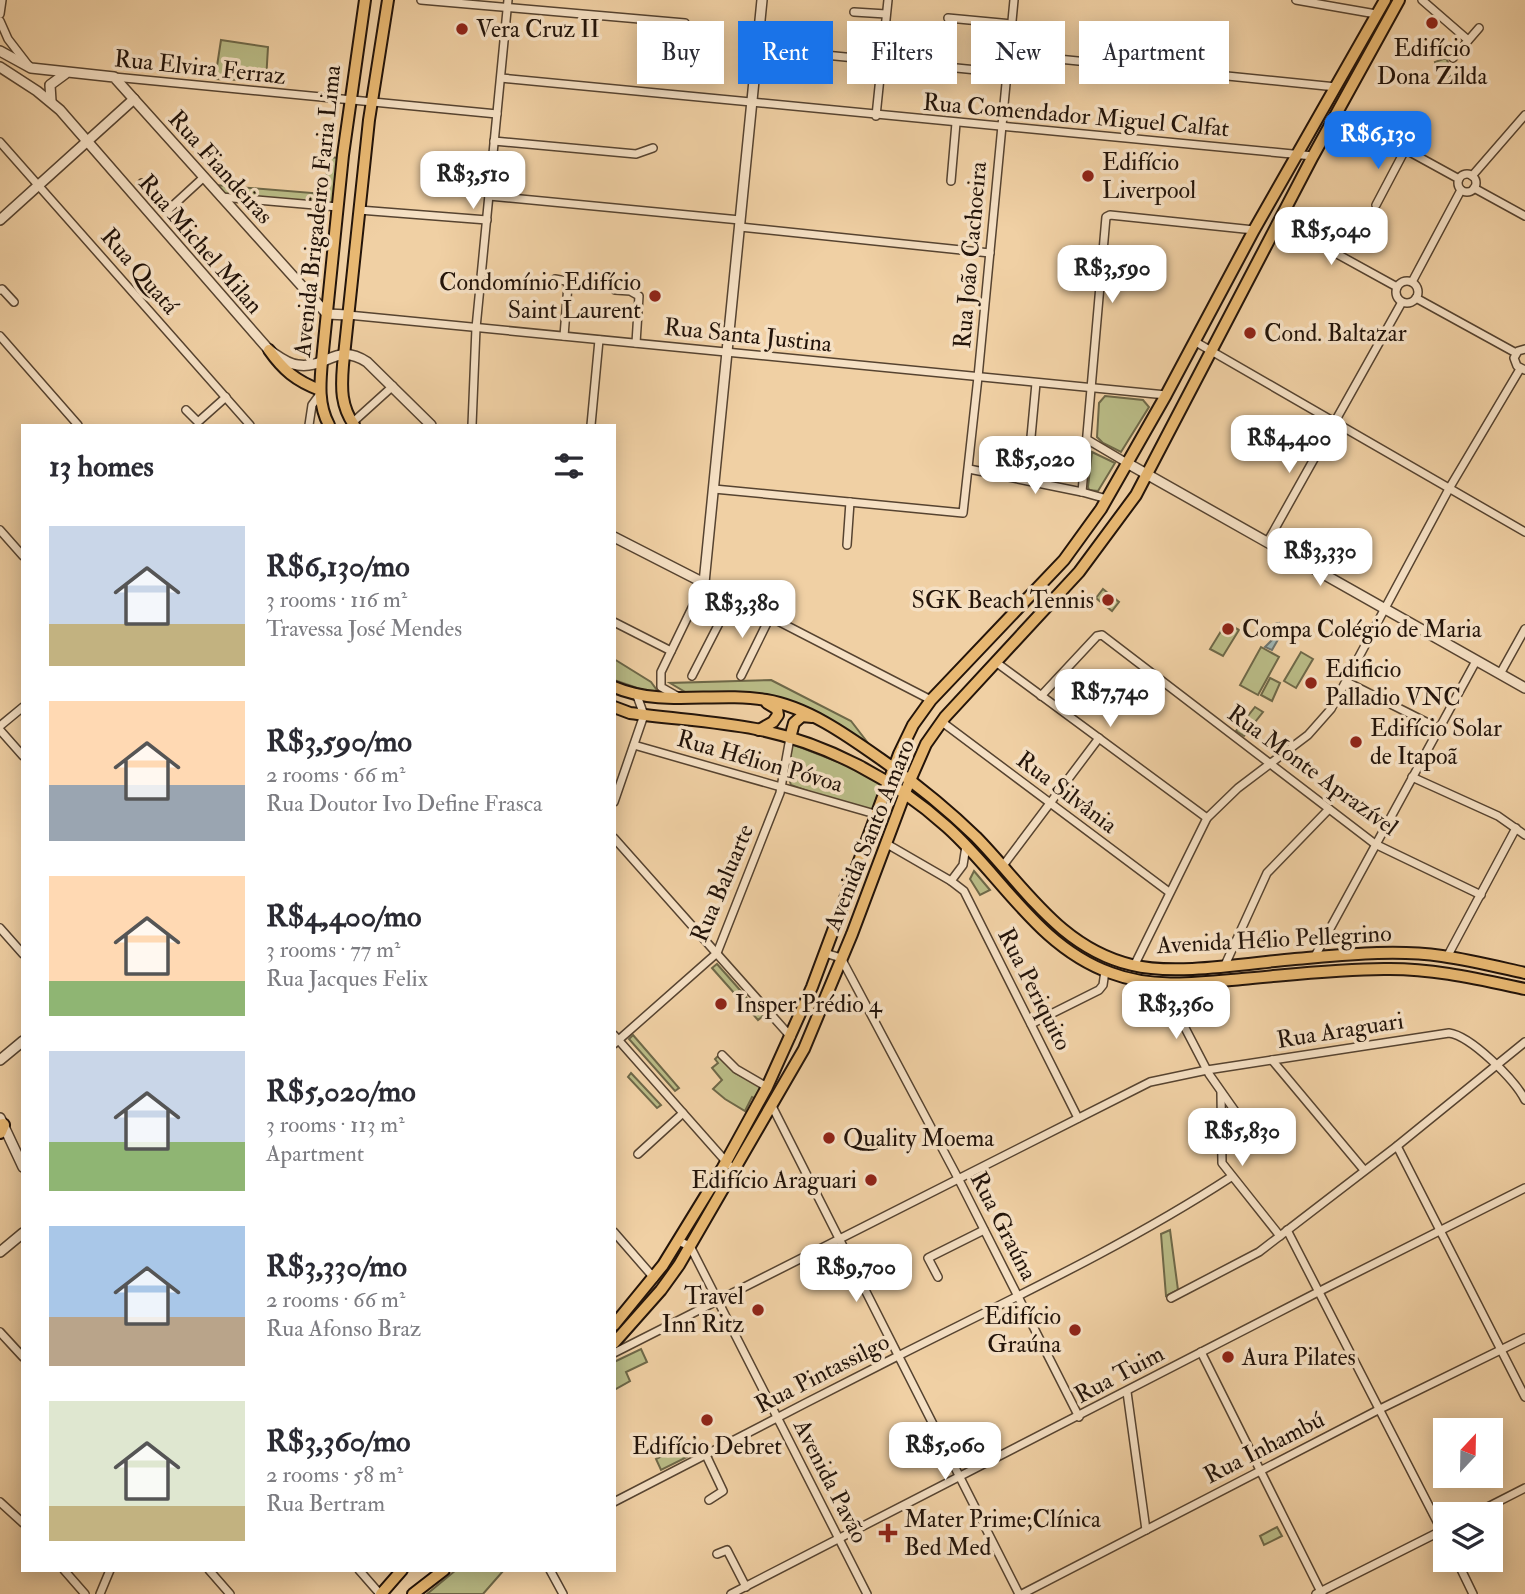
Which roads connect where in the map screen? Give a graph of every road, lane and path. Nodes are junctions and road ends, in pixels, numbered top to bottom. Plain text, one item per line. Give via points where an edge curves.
1 (2, 0) edge
2 (365, 0) edge
3 (388, 0) edge
4 (421, 0) edge
5 (762, 0) edge
6 (888, 0) edge
7 (1014, 0) edge
8 (1296, 0) edge
9 (1385, 0) edge
10 (1399, 0) edge
11 (1422, 0) edge
12 (508, 4) edge
13 (854, 12) dead end
14 (0, 14) edge
15 (1376, 14) junction
16 (886, 15) junction
17 (948, 18) dead end
18 (0, 21) edge
19 (666, 21) edge
20 (885, 21) edge
21 (980, 21) edge
22 (1012, 21) edge
23 (1479, 27) dead end
24 (1, 30) edge
25 (1468, 40) junction
26 (0, 51) edge
27 (1453, 58) dead end
28 (1065, 60) edge
29 (0, 67) edge
30 (31, 68) junction
31 (67, 73) junction
32 (114, 77) junction
33 (500, 78) junction
34 (880, 84) edge
35 (1006, 84) edge
36 (1336, 87) junction
37 (134, 99) junction
38 (350, 101) junction
39 (51, 102) junction
40 (372, 103) junction
41 (753, 104) junction
42 (1337, 112) junction
43 (497, 114) junction
44 (1525, 115) edge
45 (876, 116) junction
46 (957, 123) junction
47 (1002, 127) junction
48 (87, 141) junction
49 (494, 141) junction
50 (0, 142) edge
51 (653, 148) dead end
52 (1405, 150) junction
53 (1296, 155) junction
54 (1313, 156) junction
55 (1472, 176) junction
56 (204, 177) junction
57 (1459, 179) junction
58 (951, 181) dead end
59 (142, 183) dead end
60 (38, 185) junction
61 (1474, 188) junction
62 (1461, 190) junction
63 (489, 196) junction
64 (221, 197) junction
65 (1376, 205) dead end
66 (338, 207) junction
67 (359, 210) junction
68 (167, 211) junction
69 (1525, 216) edge
70 (0, 220) edge
71 (487, 220) junction
72 (1279, 222) junction
73 (740, 224) junction
74 (1254, 230) junction
75 (190, 237) dead end
76 (990, 253) junction
77 (555, 279) dead end
78 (1412, 282) junction
79 (1397, 287) junction
80 (0, 290) edge
81 (615, 290) dead end
82 (1416, 298) junction
83 (14, 302) dead end
84 (1402, 302) junction
85 (327, 314) junction
86 (348, 315) junction
87 (476, 328) junction
88 (0, 336) edge
89 (565, 336) junction
90 (599, 340) junction
91 (1194, 341) junction
92 (636, 343) junction
93 (1525, 349) edge
94 (268, 350) junction
95 (727, 352) junction
96 (1212, 352) junction
97 (344, 353) junction
98 (1516, 354) junction
99 (322, 361) junction
100 (1522, 370) edge
101 (978, 377) junction
102 (1036, 383) junction
103 (393, 386) junction
104 (1092, 388) junction
105 (320, 392) junction
106 (1166, 395) junction
107 (226, 397) junction
108 (186, 410) dead end
109 (1335, 423) junction
110 (77, 424) edge
111 (249, 424) edge
112 (309, 424) edge
113 (328, 424) edge
114 (353, 424) edge
115 (430, 424) edge
116 (472, 424) edge
117 (591, 424) edge
118 (1088, 440) junction
119 (1127, 463) junction
120 (969, 469) junction
121 (1147, 475) junction
122 (1027, 480) junction
123 (1450, 487) junction
124 (713, 489) junction
125 (1082, 492) junction
126 (1107, 499) junction
127 (850, 502) junction
128 (0, 530) edge
129 (1525, 532) edge
130 (616, 538) edge
131 (1268, 541) junction
132 (848, 545) dead end
133 (21, 554) edge
134 (704, 583) junction
135 (732, 598) junction
136 (1387, 610) junction
137 (769, 617) junction
138 (616, 623) edge
139 (1525, 629) edge
140 (671, 651) junction
141 (1476, 661) junction
142 (997, 663) junction
143 (1500, 674) junction
144 (692, 676) dead end
145 (741, 676) dead end
146 (1348, 682) junction
147 (616, 688) edge
148 (1525, 688) edge
149 (636, 693) junction
150 (1041, 695) junction
151 (684, 698) junction
152 (760, 699) junction
153 (931, 700) junction
154 (616, 708) edge
155 (21, 709) edge
156 (644, 715) junction
157 (818, 719) junction
158 (942, 722) junction
159 (0, 728) edge
160 (1438, 728) junction
161 (759, 730) junction
162 (790, 738) junction
163 (1099, 738) junction
164 (634, 745) junction
165 (21, 754) edge
166 (1270, 765) junction
167 (894, 769) junction
168 (1412, 777) junction
169 (910, 780) junction
170 (888, 782) junction
171 (782, 788) junction
172 (904, 794) junction
173 (616, 796) edge
174 (1050, 803) junction
175 (1329, 809) junction
176 (875, 814) junction
177 (1207, 818) junction
178 (1516, 828) junction
179 (1525, 835) edge
180 (616, 840) edge
181 (887, 844) junction
182 (1375, 844) junction
183 (966, 846) junction
184 (1002, 867) junction
185 (951, 881) junction
186 (1169, 892) junction
187 (1481, 895) junction
188 (0, 928) edge
189 (21, 952) edge
190 (717, 953) junction
191 (825, 953) junction
192 (1447, 957) junction
193 (841, 958) junction
194 (1314, 958) junction
195 (1226, 965) junction
196 (1134, 966) junction
197 (1105, 971) junction
198 (1525, 973) edge
199 (1525, 989) edge
200 (1170, 999) dead end
201 (1031, 1024) junction
202 (791, 1038) junction
203 (616, 1040) edge
204 (1525, 1042) edge
205 (21, 1043) edge
206 (722, 1055) dead end
207 (0, 1060) edge
208 (1272, 1060) junction
209 (1496, 1065) junction
210 (1207, 1070) junction
211 (767, 1087) junction
212 (1221, 1093) junction
213 (1525, 1100) edge
214 (772, 1105) junction
215 (683, 1114) junction
216 (1078, 1118) junction
217 (1, 1123) edge
218 (1397, 1146) junction
219 (1261, 1148) dead end
220 (638, 1154) dead end
221 (21, 1163) edge
222 (730, 1166) junction
223 (1364, 1170) junction
224 (1231, 1177) junction
225 (958, 1180) junction
226 (1525, 1188) edge
227 (984, 1230) junction
228 (1287, 1230) junction
229 (1441, 1231) junction
230 (616, 1234) edge
231 (21, 1235) edge
232 (1280, 1236) junction
233 (838, 1240) junction
234 (678, 1241) junction
235 (690, 1246) junction
236 (0, 1252) edge
237 (937, 1277) dead end
238 (654, 1278) junction
239 (1320, 1291) junction
240 (1019, 1297) junction
241 (1171, 1298) dead end
242 (718, 1301) junction
243 (616, 1323) edge
244 (0, 1332) edge
245 (1525, 1338) edge
246 (616, 1341) edge
247 (1501, 1350) junction
248 (616, 1352) edge
249 (1201, 1352) junction
250 (21, 1355) edge
251 (898, 1356) junction
252 (1127, 1392) junction
253 (1525, 1397) edge
254 (1380, 1409) junction
255 (1079, 1417) junction
256 (777, 1418) junction
257 (706, 1455) junction
258 (1260, 1471) junction
259 (959, 1477) junction
260 (1525, 1488) edge
261 (709, 1500) dead end
262 (616, 1501) edge
263 (0, 1502) edge
264 (1498, 1502) edge
265 (1433, 1511) edge
266 (21, 1521) edge
267 (1146, 1530) junction
268 (1433, 1535) edge
269 (839, 1539) junction
270 (717, 1554) dead end
271 (66, 1572) edge
272 (109, 1572) edge
273 (211, 1572) edge
274 (361, 1572) edge
275 (400, 1572) edge
276 (441, 1572) edge
277 (551, 1572) edge
278 (1462, 1572) edge
279 (746, 1587) junction
280 (1320, 1593) edge
281 (85, 1594) edge
282 (100, 1594) edge
283 (230, 1594) edge
284 (380, 1594) edge
285 (413, 1594) edge
286 (563, 1594) edge
287 (731, 1594) edge
288 (867, 1594) edge
289 (1021, 1594) edge
290 (1473, 1594) edge

1 - 14 street
2 - 38 main road, Avenida Brigadeiro Faria Lima
3 - 40 main road, Avenida Brigadeiro Faria Lima
4 - 12 street
5 - 41 street
6 - 16 street
7 - 22 street, Rua João Cachoeira
8 - 15 street
9 - 15 main road, Avenida Santo Amaro
10 - 42 main road, Avenida Santo Amaro
11 - 25 street
12 - 19 street
12 - 33 street
13 - 16 street
15 - 36 main road, Avenida Santo Amaro
16 - 20 street
17 - 21 street
18 - 24 street
23 - 25 street
24 - 30 street
25 - 27 street
26 - 30 street
28 - 36 street
29 - 39 street, Rua Michel Milan
30 - 31 street, Rua Elvira Ferraz
31 - 32 street, Rua Elvira Ferraz
31 - 39 street via 50,85
32 - 37 street, Rua Fiandeiras
32 - 38 street, Rua Elvira Ferraz
33 - 41 street, Rua Comendador Miguel Calfat
33 - 43 street
34 - 45 street
35 - 47 street, Rua João Cachoeira
36 - 53 main road, Avenida Santo Amaro
37 - 48 street
37 - 56 street, Rua Fiandeiras
38 - 40 street, Rua Elvira Ferraz
38 - 66 main road, Avenida Brigadeiro Faria Lima
39 - 48 street, Rua Michel Milan
40 - 43 street, Rua Elvira Ferraz
40 - 67 main road, Avenida Brigadeiro Faria Lima
41 - 45 street, Rua Comendador Miguel Calfat
41 - 73 street
42 - 52 street
42 - 54 main road, Avenida Santo Amaro
43 - 49 street
44 - 55 street
45 - 46 street, Rua Comendador Miguel Calfat
46 - 47 street, Rua Comendador Miguel Calfat
46 - 58 street
47 - 53 street, Rua Comendador Miguel Calfat
47 - 76 street, Rua João Cachoeira
48 - 60 street
48 - 94 street, Rua Michel Milan
49 - 51 street via 636,155
49 - 63 street
50 - 60 street, Rua Quatá
52 - 57 street
52 - 65 street
53 - 54 street, Rua Comendador Miguel Calfat
53 - 74 main road, Avenida Santo Amaro
54 - 72 main road, Avenida Santo Amaro
55 - 57 street
55 - 61 street
56 - 64 street, Rua Fiandeiras
56 - 68 street
57 - 62 street
59 - 68 street
60 - 70 street
60 - 107 street, Rua Quatá
61 - 62 street
61 - 69 street
62 - 78 street
63 - 71 street
63 - 73 street
64 - 66 street
64 - 85 street, Rua Fiandeiras
66 - 85 main road, Avenida Brigadeiro Faria Lima
67 - 71 street
67 - 86 main road, Avenida Brigadeiro Faria Lima
68 - 75 street
71 - 87 street
72 - 79 street
72 - 96 main road, Avenida Santo Amaro
73 - 76 street
73 - 95 street
74 - 91 main road, Avenida Santo Amaro
74 - 104 street via 1110,215 1105,219
76 - 101 street, Rua João Cachoeira
77 - 89 street via 568,285
78 - 79 street
78 - 82 street via 1418,291
79 - 84 street
80 - 83 street
81 - 92 street via 639,296
82 - 84 street
82 - 98 street
84 - 109 street
85 - 86 street, Rua Santa Justina
85 - 99 main road, Avenida Brigadeiro Faria Lima
86 - 87 street, Rua Santa Justina
86 - 97 main road, Avenida Brigadeiro Faria Lima
87 - 89 street, Rua Santa Justina
87 - 116 street
88 - 110 street
89 - 90 street, Rua Santa Justina
90 - 92 street, Rua Santa Justina
90 - 117 street
91 - 96 street
91 - 106 main road, Avenida Santo Amaro
92 - 95 street, Rua Santa Justina
93 - 98 street
94 - 99 street, Rua Michel Milan via 297,365
94 - 105 main road via 292,377
95 - 101 street, Rua Santa Justina
95 - 124 street
96 - 109 street
96 - 121 main road, Avenida Santo Amaro
97 - 99 street, Rua Michel Milan
97 - 103 street via 367,362
97 - 114 main road, Avenida Brigadeiro Faria Lima via 342,397
98 - 100 street via 1515,363
99 - 105 main road, Avenida Brigadeiro Faria Lima
100 - 123 street
101 - 102 street, Rua Santa Justina
101 - 120 street, Rua João Cachoeira
102 - 104 street, Rua Santa Justina
102 - 122 street
103 - 114 street
103 - 115 street
104 - 106 street, Rua Santa Justina
104 - 118 street
105 - 112 street
105 - 113 main road, Avenida Brigadeiro Faria Lima
106 - 119 main road, Avenida Santo Amaro
107 - 108 street via 198,422
107 - 111 street, Rua Quatá
109 - 123 street
109 - 131 street
118 - 119 street
118 - 125 street
119 - 121 street
119 - 126 main road, Avenida Santo Amaro
120 - 122 street
120 - 127 street, Rua João Cachoeira via 962,514
121 - 131 street
121 - 142 main road, Avenida Santo Amaro via 1079,572
122 - 125 street
123 - 129 street
123 - 136 street
124 - 127 street
124 - 134 street
125 - 126 street
126 - 153 main road, Avenida Santo Amaro via 1064,560
127 - 132 street
128 - 133 street
130 - 134 street
131 - 136 street
134 - 135 street
134 - 140 street
135 - 137 street
135 - 144 street
136 - 141 street
136 - 146 street
137 - 145 street
137 - 153 street
138 - 140 street
139 - 143 street
140 - 151 street via 660,684
141 - 143 street
141 - 160 street
142 - 150 street
142 - 158 main road, Avenida Santo Amaro
143 - 148 street
146 - 160 street
146 - 166 street via 1319,723
147 - 149 main road, Avenida Hélio Pellegrino
149 - 151 main road, Avenida Hélio Pellegrino
149 - 156 street
150 - 163 street
150 - 166 street, Rua Monte Aprazível via 1102,635
151 - 152 main road, Avenida Hélio Pellegrino
152 - 157 main road, Avenida Hélio Pellegrino
152 - 161 main road via 775,707 778,715
153 - 167 main road, Avenida Santo Amaro via 913,724
154 - 156 main road, Avenida Hélio Pellegrino
155 - 159 street
156 - 161 main road, Avenida Hélio Pellegrino
156 - 164 street
157 - 162 main road via 799,718
157 - 167 main road, Avenida Hélio Pellegrino
158 - 169 main road, Avenida Santo Amaro
158 - 174 street, Rua Silvânia
159 - 165 street
160 - 168 street
161 - 162 main road, Avenida Hélio Pellegrino
162 - 170 main road, Avenida Hélio Pellegrino
162 - 171 street, Rua Baluarte
163 - 174 street
163 - 177 street
164 - 171 street, Rua Hélion Póvoa
164 - 173 street
166 - 175 street, Rua Monte Aprazível
166 - 177 street
167 - 169 main road, Avenida Hélio Pellegrino
167 - 170 main road, Avenida Santo Amaro
168 - 178 street
168 - 182 street
169 - 172 main road, Avenida Santo Amaro
169 - 184 main road, Avenida Hélio Pellegrino
170 - 172 main road, Avenida Hélio Pellegrino
170 - 176 main road, Avenida Santo Amaro
171 - 176 street, Rua Hélion Póvoa
171 - 190 street, Rua Baluarte
172 - 181 main road, Avenida Santo Amaro
172 - 183 main road, Avenida Hélio Pellegrino
174 - 184 street
174 - 186 street, Rua Silvânia
175 - 182 street, Rua Monte Aprazível
175 - 195 street via 1267,873
176 - 191 main road, Avenida Santo Amaro
177 - 186 street
178 - 179 street
178 - 187 street
180 - 190 street
181 - 185 street, Rua Periquito
181 - 193 main road, Avenida Santo Amaro
182 - 187 street, Rua Monte Aprazível
182 - 194 street
183 - 185 street via 963,865
183 - 197 main road, Avenida Hélio Pellegrino via 1051,937
184 - 196 main road, Avenida Hélio Pellegrino via 1069,936
185 - 201 street, Rua Periquito via 967,895
186 - 196 street
187 - 192 street
188 - 189 street
190 - 202 street
190 - 203 street, Rua Baluarte
191 - 193 street
191 - 202 main road, Avenida Santo Amaro
192 - 194 main road, Avenida Hélio Pellegrino via 1395,953
192 - 198 main road, Avenida Hélio Pellegrino
193 - 214 main road, Avenida Santo Amaro via 804,1049
193 - 225 street, Rua Graúna
194 - 195 main road, Avenida Hélio Pellegrino
195 - 196 main road, Avenida Hélio Pellegrino via 1175,970
197 - 199 main road, Avenida Hélio Pellegrino via 1149,982 1187,984 1415,970
197 - 201 street via 1098,990
200 - 210 street
201 - 216 street, Rua Periquito
202 - 211 main road, Avenida Santo Amaro
203 - 215 street
204 - 209 street
205 - 207 street
206 - 211 street
208 - 209 street, Rua Araguari via 1449,1033 1460,1036
208 - 210 street, Rua Araguari
208 - 223 street
209 - 213 street, Rua Araguari
209 - 218 street
210 - 212 street
210 - 216 street, Rua Araguari via 1150,1082
211 - 222 main road, Avenida Santo Amaro
212 - 219 street
212 - 224 street via 1221,1159
214 - 222 main road, Avenida Santo Amaro
214 - 233 street
215 - 220 street
215 - 222 street
216 - 225 street, Rua Araguari
217 - 221 street
218 - 223 street
218 - 229 street
222 - 234 main road, Avenida Santo Amaro
222 - 235 main road, Avenida Santo Amaro
223 - 228 street
224 - 232 street
224 - 240 street, Rua Pintassilgo via 1160,1222
225 - 227 street, Rua Graúna
225 - 233 street, Rua Araguari
226 - 229 street, Rua Tuim
227 - 237 street via 928,1258
227 - 240 street, Rua Graúna
228 - 232 street
228 - 239 street
229 - 239 street, Rua Tuim
229 - 247 street
230 - 238 street
231 - 236 street
232 - 241 street via 1237,1265
233 - 242 street, Rua Araguari
233 - 251 street
234 - 235 street
234 - 238 main road, Avenida Santo Amaro
235 - 242 street, Avenida Pavão
235 - 246 main road, Avenida Santo Amaro via 668,1280
238 - 243 main road, Avenida Santo Amaro
239 - 249 street, Rua Tuim
239 - 254 street
240 - 251 street, Rua Pintassilgo
240 - 255 street, Rua Graúna
242 - 248 street, Rua Araguari
242 - 256 street, Avenida Pavão
244 - 250 street
245 - 247 street, Rua Inhambú
247 - 253 street
247 - 254 street, Rua Inhambú
249 - 252 street, Rua Tuim
249 - 258 street
251 - 256 street, Rua Pintassilgo
251 - 259 street
252 - 255 street, Rua Tuim
252 - 267 street
254 - 258 street, Rua Inhambú
254 - 265 street
255 - 259 street, Rua Tuim
256 - 257 street, Rua Pintassilgo
256 - 269 street, Avenida Pavão
257 - 261 street via 723,1491
257 - 262 street, Rua Pintassilgo
258 - 267 street, Rua Inhambú
258 - 280 street
259 - 269 street, Rua Tuim
259 - 289 street
260 - 264 street
263 - 266 street
267 - 289 street, Rua Inhambú
268 - 280 street
269 - 279 street, Rua Tuim
269 - 288 street, Avenida Pavão
270 - 279 street via 727,1550
271 - 281 street
272 - 282 street
273 - 283 street
274 - 284 street
275 - 284 main road
276 - 285 main road
277 - 286 street
278 - 290 street
279 - 287 street, Rua Tuim

